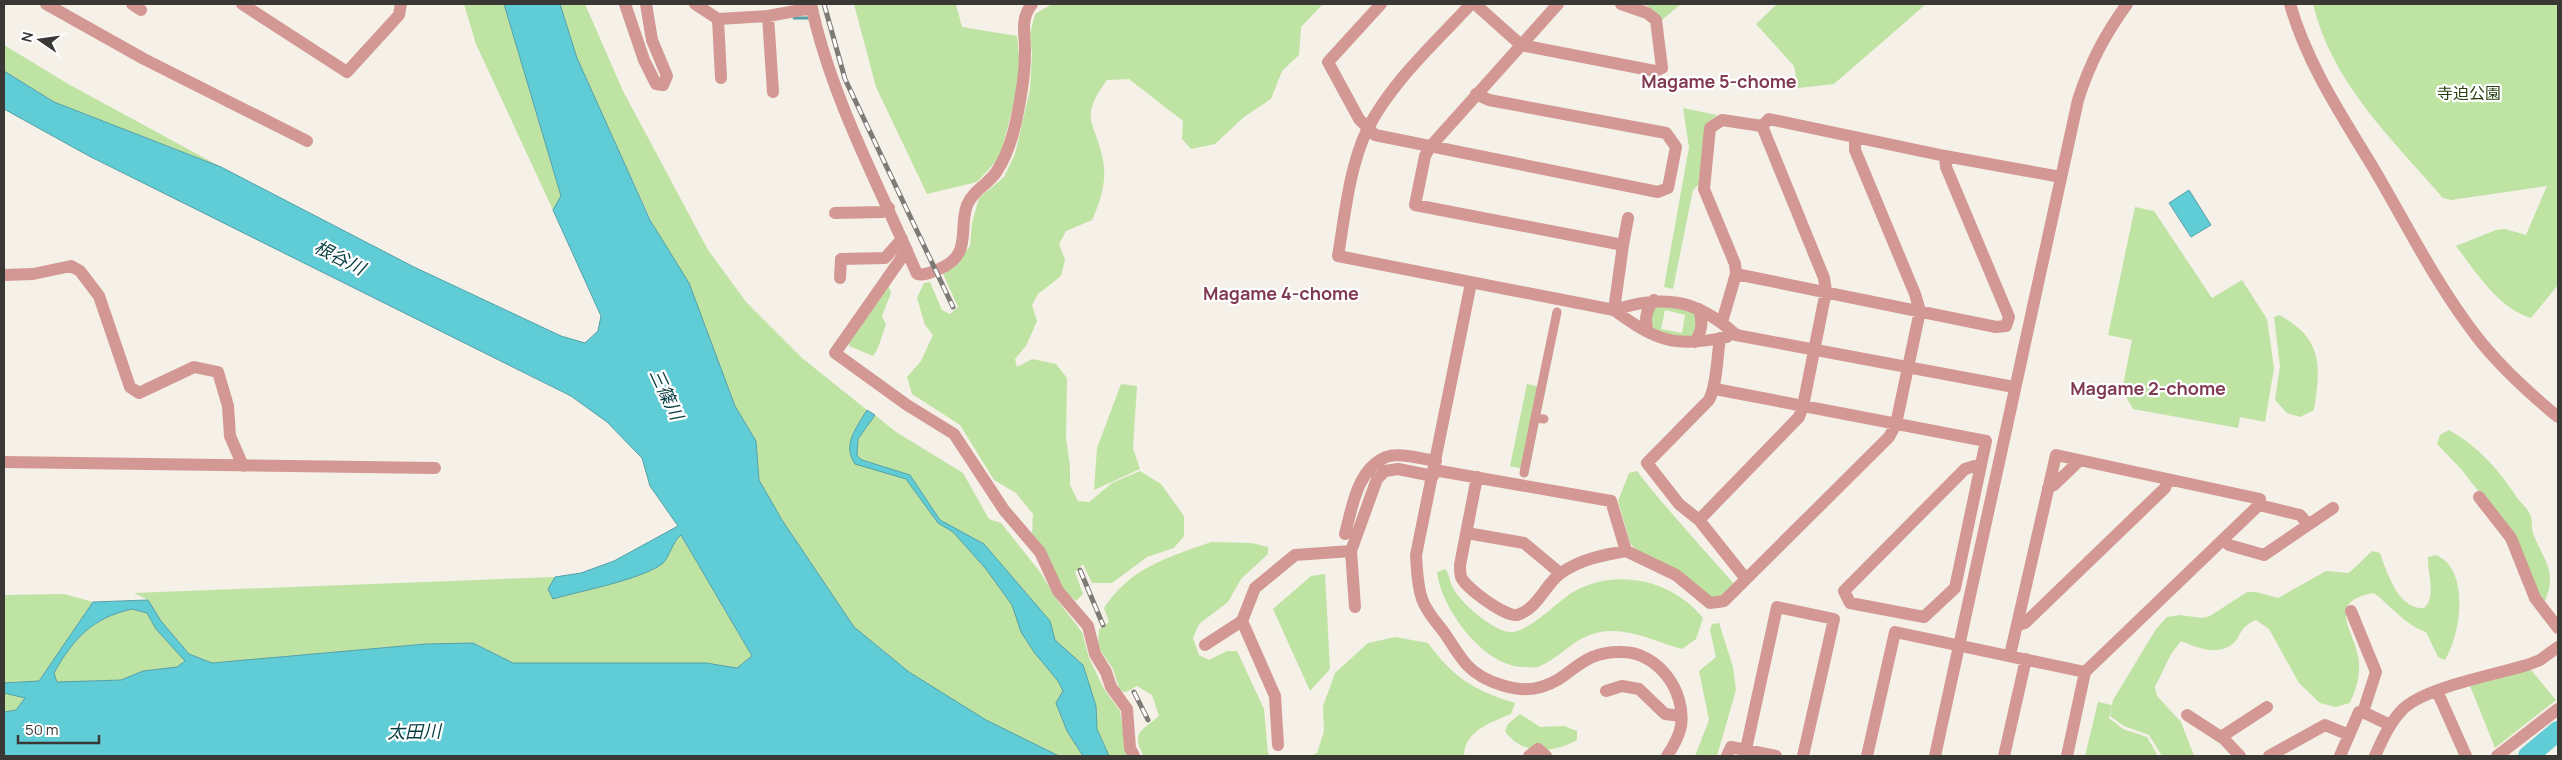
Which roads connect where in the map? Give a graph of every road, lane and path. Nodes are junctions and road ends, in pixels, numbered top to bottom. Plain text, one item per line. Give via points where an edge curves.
1 (46, 4) edge
2 (242, 4) edge
3 (401, 4) edge
4 (625, 4) edge
5 (646, 4) edge
6 (695, 4) edge
7 (1032, 4) edge
8 (1381, 4) edge
9 (1471, 4) edge
10 (1475, 4) edge
11 (1558, 4) edge
12 (1621, 4) edge
13 (2127, 4) edge
14 (2290, 4) edge
15 (812, 6) edge
16 (768, 16) junction
17 (718, 19) junction
18 (1521, 45) junction
19 (721, 78) dead end
20 (773, 92) dead end
21 (1476, 94) junction
22 (1762, 126) junction
23 (1367, 130) junction
24 (1855, 138) junction
25 (306, 141) dead end
26 (1430, 147) junction
27 (1945, 156) junction
28 (2061, 176) junction
29 (889, 208) junction
30 (835, 213) dead end
31 (1628, 218) dead end
32 (905, 244) junction
33 (1623, 245) junction
34 (1736, 274) junction
35 (4, 275) edge
36 (840, 278) dead end
37 (1471, 283) junction
38 (1826, 292) junction
39 (1654, 300) junction
40 (1699, 309) junction
41 (1614, 310) junction
42 (1920, 311) junction
43 (1557, 312) dead end
44 (1722, 322) junction
45 (1648, 332) junction
46 (1736, 335) junction
47 (1720, 338) junction
48 (1695, 342) junction
49 (1815, 350) junction
50 (1909, 367) junction
51 (2014, 387) junction
52 (1714, 389) junction
53 (1803, 406) junction
54 (2558, 417) edge
55 (1896, 424) junction
56 (2079, 461) junction
57 (4, 462) edge
58 (1981, 464) junction
59 (244, 466) junction
60 (435, 468) dead end
61 (1434, 469) junction
62 (1524, 473) dead end
63 (1476, 477) junction
64 (2168, 480) junction
65 (2048, 488) junction
66 (2479, 497) dead end
67 (2258, 505) junction
68 (2333, 508) dead end
69 (1699, 520) junction
70 (2308, 524) junction
71 (1467, 533) junction
72 (1345, 534) dead end
73 (2223, 540) junction
74 (1351, 551) junction
75 (1626, 551) junction
76 (1560, 574) junction
77 (1746, 578) junction
78 (1355, 607) dead end
79 (2351, 611) dead end
80 (1242, 621) junction
81 (2018, 625) junction
82 (2558, 628) edge
83 (1959, 644) junction
84 (1205, 645) dead end
85 (2558, 647) edge
86 (2010, 655) junction
87 (2026, 659) junction
88 (2086, 672) junction
89 (1606, 691) dead end
90 (2437, 691) junction
91 (2267, 707) dead end
92 (2558, 709) edge
93 (2363, 712) junction
94 (2187, 715) dead end
95 (1681, 716) junction
96 (2390, 725) junction
97 (2349, 735) junction
98 (2221, 737) junction
99 (1278, 745) dead end
100 (1746, 750) junction
101 (1134, 756) edge
102 (1529, 756) edge
103 (1546, 756) edge
104 (1667, 756) edge
105 (1727, 756) edge
106 (1776, 756) edge
107 (1803, 756) edge
108 (1867, 756) edge
109 (1935, 756) edge
110 (2004, 756) edge
111 (2067, 756) edge
112 (2240, 756) edge
113 (2269, 756) edge
114 (2340, 756) edge
115 (2375, 756) edge
116 (2466, 756) edge
117 (2497, 756) edge

1 - 25 street via 144,59
2 - 3 street via 347,72 399,15
4 - 5 street via 644,60 656,84 663,85 667,76 652,40
6 - 17 street
7 - 32 street via 1026,10 1022,30 1025,49 1023,87 1008,151 996,173 973,195 967,206 964,242 950,265 923,275 917,274
8 - 23 street via 1328,62
9 - 23 street via 1408,72 1385,100
10 - 18 street
11 - 18 street
12 - 18 street via 1647,13 1656,20 1662,68 1655,71
13 - 28 street via 2106,33 2088,67
14 - 54 street via 2298,33 2318,75 2448,295 2476,336 2502,366
15 - 16 street
15 - 29 street via 820,44 838,94
16 - 17 street
16 - 20 street
17 - 19 street
18 - 21 street
21 - 26 street
21 - 26 street via 1488,100 1666,133 1676,147 1668,188 1658,192
22 - 24 street via 1769,119
22 - 34 street via 1722,120 1710,128 1704,189 1735,264
22 - 38 street via 1824,278
23 - 26 street via 1375,136
23 - 37 street via 1352,175 1338,256
24 - 27 street
24 - 42 street via 1855,150
26 - 33 street via 1425,156 1415,205
27 - 28 street
27 - 42 street via 1946,167 2009,317 2006,326 1996,326
28 - 51 street
29 - 30 street via 882,212
29 - 32 street
31 - 33 street
32 - 36 street via 886,258 841,259
32 - 101 street via 835,353 906,405 954,434 1004,510 1040,552 1058,591 1088,626 1095,654 1111,687 1127,709 1130,748
33 - 41 street
34 - 38 street
34 - 44 street
35 - 59 street via 33,274 72,266 80,271 99,296 130,388 139,392 194,367 218,372 228,406 230,436
37 - 41 street
37 - 61 street
38 - 42 street
38 - 49 street
39 - 40 street
39 - 41 street
39 - 45 street via 1645,323
40 - 44 street
40 - 48 street via 1703,320 1701,333
41 - 45 street
42 - 50 street
43 - 62 street via 1540,418
44 - 46 street
45 - 48 street via 1660,338
46 - 47 street
46 - 49 street
47 - 48 street
47 - 52 street
49 - 50 street
49 - 53 street
50 - 51 street
50 - 55 street
51 - 83 street
52 - 53 street
52 - 69 street via 1709,400 1647,462 1679,504
53 - 55 street
53 - 69 street via 1799,417
55 - 58 street via 1986,442
55 - 77 street via 1889,437
56 - 64 street
56 - 65 street
56 - 65 street via 2056,455
57 - 59 street
58 - 58 street via 1965,469 1844,591 1850,603 1924,617 1955,588
59 - 60 street
61 - 63 street
61 - 72 street via 1402,456 1387,457 1372,465 1360,483
61 - 74 street via 1385,470 1371,492
61 - 95 street via 1416,554 1417,576 1422,600 1467,665 1479,675 1524,689 1540,688 1556,681 1580,662 1599,653 1624,652 1644,656 1670,680
63 - 71 street
63 - 75 street via 1611,502
64 - 67 street via 2260,499
64 - 81 street via 2165,488 2024,623
65 - 81 street
66 - 82 street via 2511,538 2535,598
67 - 70 street via 2300,515
67 - 73 street
68 - 70 street
69 - 77 street
70 - 73 street via 2264,555 2229,545
71 - 76 street via 1524,543
71 - 76 street via 1460,565 1461,576 1468,586 1503,613 1514,615 1524,612
73 - 88 street
74 - 78 street
74 - 80 street via 1295,555 1255,588
75 - 76 street via 1588,558
75 - 77 street via 1676,575 1710,603 1724,601 1742,586
79 - 93 street via 2376,672
80 - 84 street
80 - 99 street via 1275,696
81 - 86 street
83 - 86 street
83 - 108 street via 1895,632
83 - 109 street
85 - 90 street via 2540,660
86 - 87 street
87 - 88 street
87 - 110 street
88 - 111 street
89 - 95 street via 1622,686 1639,689 1665,714
90 - 96 street via 2424,695 2403,709
90 - 116 street
91 - 98 street
92 - 117 street
93 - 96 street
93 - 97 street via 2359,712
94 - 98 street
95 - 104 street via 1681,727
96 - 115 street
97 - 113 street via 2325,726
97 - 114 street
98 - 112 street
100 - 105 street via 1731,747
100 - 106 street
100 - 107 street via 1777,608 1834,619
102 - 103 street via 1538,749

